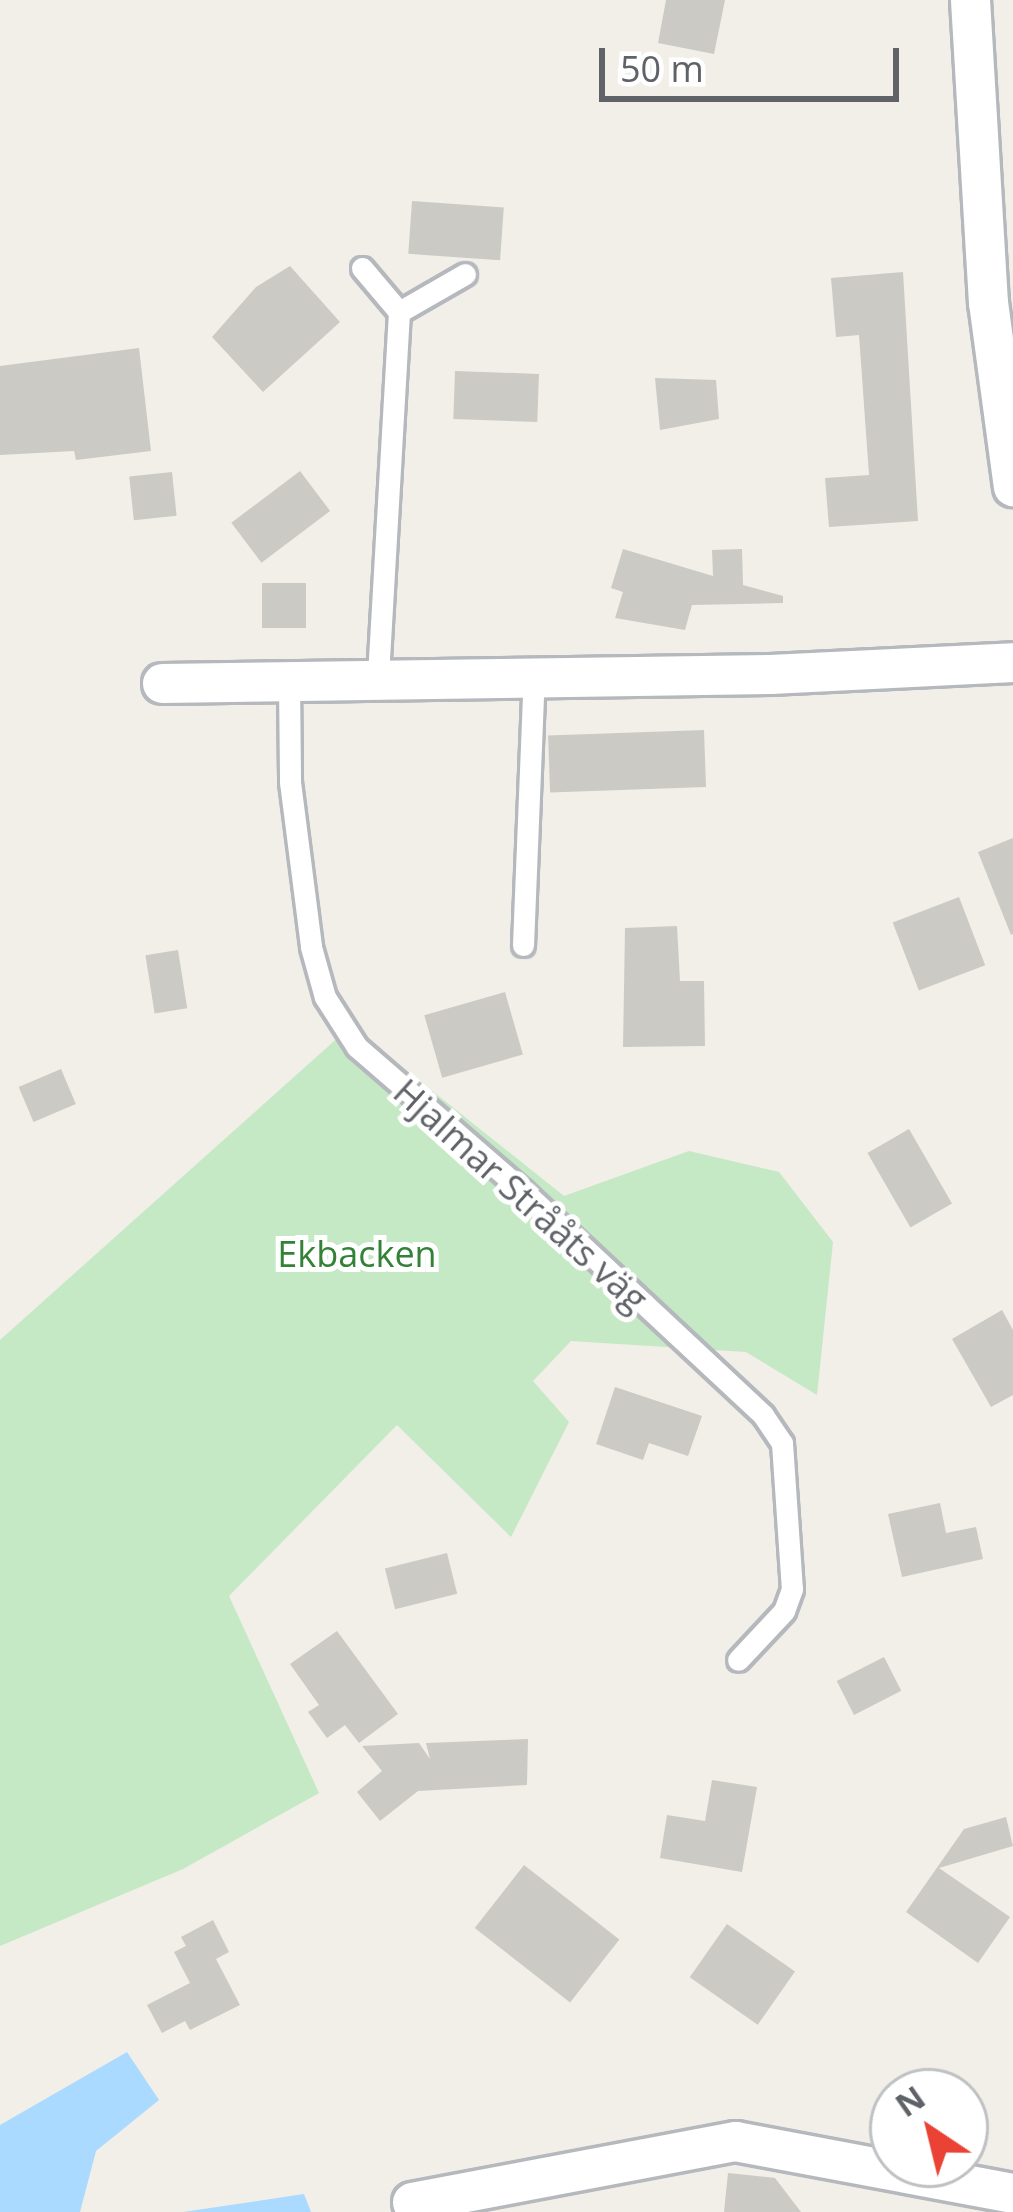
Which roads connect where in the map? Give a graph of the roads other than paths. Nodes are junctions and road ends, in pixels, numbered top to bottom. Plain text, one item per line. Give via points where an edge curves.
1 (970, 0) edge
2 (362, 268) dead end
3 (465, 274) dead end
4 (400, 312) junction
5 (1013, 486) edge
6 (1013, 662) edge
7 (534, 676) junction
8 (378, 679) junction
9 (290, 682) junction
10 (162, 683) dead end
11 (523, 945) dead end
12 (738, 1660) dead end
13 (1013, 2193) edge
14 (412, 2202) dead end

1 - 5 street via 988,302
2 - 4 lane
3 - 4 lane
4 - 8 lane
6 - 7 street
7 - 8 street
7 - 11 lane
8 - 9 street
9 - 10 street
9 - 12 lane, Hjalmar Strååts väg via 290,782 311,947 325,997 357,1047 763,1414 782,1443 792,1589 784,1611
13 - 14 street via 735,2141

